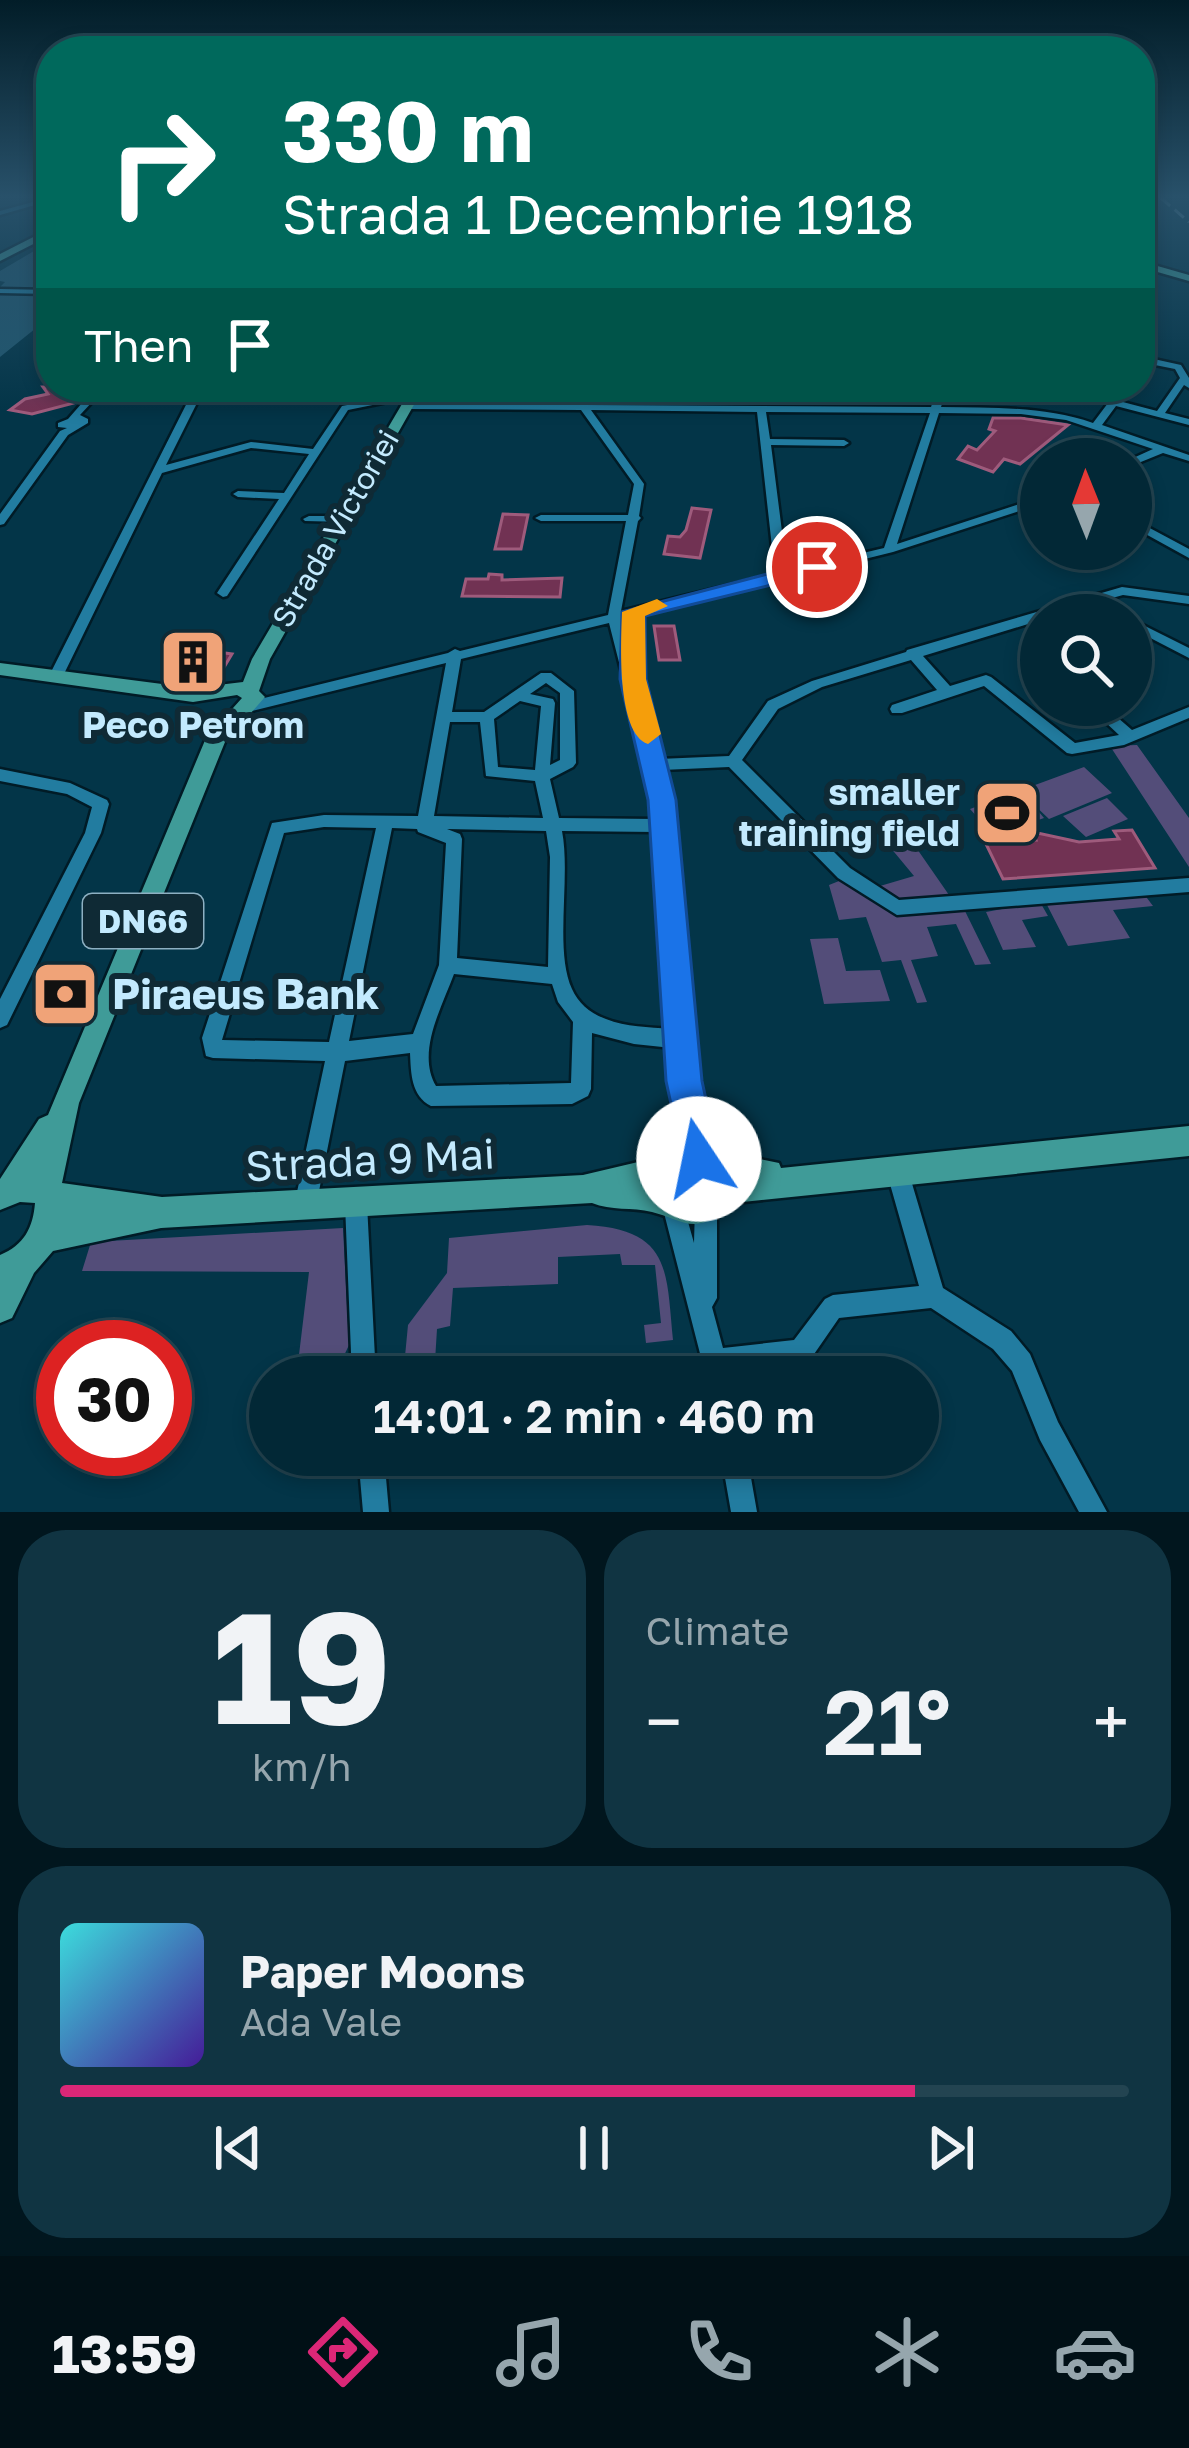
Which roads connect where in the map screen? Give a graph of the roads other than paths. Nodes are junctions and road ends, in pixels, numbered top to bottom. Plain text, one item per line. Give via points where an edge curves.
1 (1156, 269) edge
2 (1189, 278) edge
3 (0, 291) edge
4 (36, 292) edge
5 (1155, 362) edge
6 (1186, 382) edge
7 (89, 402) edge
8 (192, 402) edge
9 (379, 402) edge
10 (409, 402) edge
11 (515, 402) edge
12 (582, 402) edge
13 (939, 402) edge
14 (1116, 404) joint
15 (583, 406) junction
16 (761, 407) junction
17 (937, 410) junction
18 (1159, 415) junction
19 (1189, 422) edge
20 (1096, 426) junction
21 (766, 442) junction
22 (844, 443) dead end
23 (1160, 450) junction
24 (316, 452) junction
25 (1152, 454) edge
26 (1189, 458) edge
27 (158, 471) junction
28 (238, 494) dead end
29 (285, 496) junction
30 (1020, 507) edge
31 (542, 518) dead end
32 (635, 518) junction
33 (309, 519) dead end
34 (345, 519) junction
35 (0, 522) edge
36 (1152, 533) edge
37 (889, 550) junction
38 (1189, 554) edge
39 (781, 576) junction
40 (223, 593) dead end
41 (1121, 594) edge
42 (1188, 597) edge
43 (633, 612) junction
44 (614, 616) junction
45 (1020, 624) edge
46 (1152, 635) edge
47 (455, 653) junction
48 (912, 653) junction
49 (1189, 655) edge
50 (0, 669) edge
51 (56, 676) junction
52 (633, 679) junction
53 (947, 692) junction
54 (516, 695) junction
55 (235, 702) junction
56 (897, 709) dead end
57 (1189, 712) edge
58 (444, 717) junction
59 (487, 717) junction
60 (1118, 726) edge
61 (1130, 736) junction
62 (734, 760) junction
63 (656, 765) junction
64 (0, 775) edge
65 (542, 776) junction
66 (385, 823) junction
67 (550, 823) junction
68 (665, 826) junction
69 (424, 827) junction
70 (1189, 885) edge
71 (448, 965) junction
72 (554, 976) junction
73 (583, 1018) junction
74 (0, 1019) edge
75 (680, 1039) junction
76 (419, 1042) junction
77 (338, 1052) junction
78 (65, 1103) junction
79 (1189, 1141) edge
80 (897, 1170) junction
81 (688, 1182) junction
82 (6, 1192) edge
83 (48, 1194) junction
84 (356, 1204) junction
85 (305, 1206) junction
86 (160, 1213) junction
87 (22, 1257) edge
88 (934, 1296) junction
89 (0, 1306) edge
90 (363, 1356) edge
91 (714, 1356) edge
92 (778, 1356) edge
93 (372, 1476) edge
94 (738, 1476) edge
95 (376, 1512) edge
96 (744, 1512) edge
97 (1094, 1512) edge

1 - 2 main road
3 - 4 street
5 - 6 street via 1178,367
6 - 18 street
7 - 35 street
8 - 27 street
9 - 24 street via 346,408
10 - 34 main road, Strada Victoriei / DN66
11 - 15 street
12 - 15 street
13 - 17 street
14 - 18 street
14 - 20 street
15 - 16 street
15 - 32 street via 637,479
16 - 17 street
16 - 21 street
17 - 20 street via 1021,411
17 - 37 street
18 - 19 street
20 - 23 street
21 - 22 street
21 - 39 street
23 - 25 street
23 - 26 street
24 - 27 street via 251,445
24 - 29 street
27 - 51 street
28 - 29 street
29 - 40 street
30 - 37 street
31 - 32 street
32 - 44 street
33 - 34 street
34 - 55 main road, Strada Victoriei / DN66
36 - 38 street
37 - 39 street
39 - 43 street
41 - 42 street
43 - 44 street
43 - 52 street
44 - 47 street
44 - 52 street
45 - 48 street
46 - 49 street
47 - 55 street
47 - 58 street
48 - 53 street
48 - 62 street via 773,705
50 - 51 main road
51 - 55 main road
52 - 63 street
53 - 56 street
53 - 61 street via 986,680 1072,749
54 - 59 street
54 - 65 street via 548,703
54 - 65 street via 546,676 567,691 568,763
55 - 78 main road, Strada Victoriei / DN66
57 - 61 street
58 - 59 street
58 - 69 street
59 - 65 street via 491,772
60 - 61 street
62 - 63 street
62 - 70 street via 844,873 897,908
63 - 68 street
64 - 74 street via 70,789 100,804
65 - 67 street
66 - 69 street
66 - 77 street
66 - 77 street via 289,824 271,836 212,1037 220,1052
67 - 68 street
67 - 69 street
67 - 72 street via 558,865
68 - 75 street
69 - 71 street via 454,839
71 - 72 street
71 - 76 street
72 - 73 street
73 - 75 street via 620,1037
73 - 76 street via 581,1089 572,1094 431,1096 421,1079
75 - 81 street
76 - 77 street
77 - 85 street
78 - 82 main road, Strada Victoriei / DN66
78 - 83 main road, Strada Victoriei / DN66
79 - 80 main road, Strada 9 Mai
80 - 81 main road, Strada 9 Mai
80 - 88 street
81 - 84 main road, Strada 9 Mai
81 - 91 street
82 - 83 main road, Strada Victoriei via 31,1185
83 - 86 main road, Strada 9 Mai
83 - 87 main road, Strada Victoriei
84 - 85 main road, Strada 9 Mai
84 - 90 street
85 - 86 main road, Strada 9 Mai
86 - 87 main road, Strada 9 Mai
87 - 89 main road, Strada Victoriei
88 - 92 street via 833,1307 801,1351
88 - 97 street via 1002,1340 1022,1363
93 - 95 street
94 - 96 street

